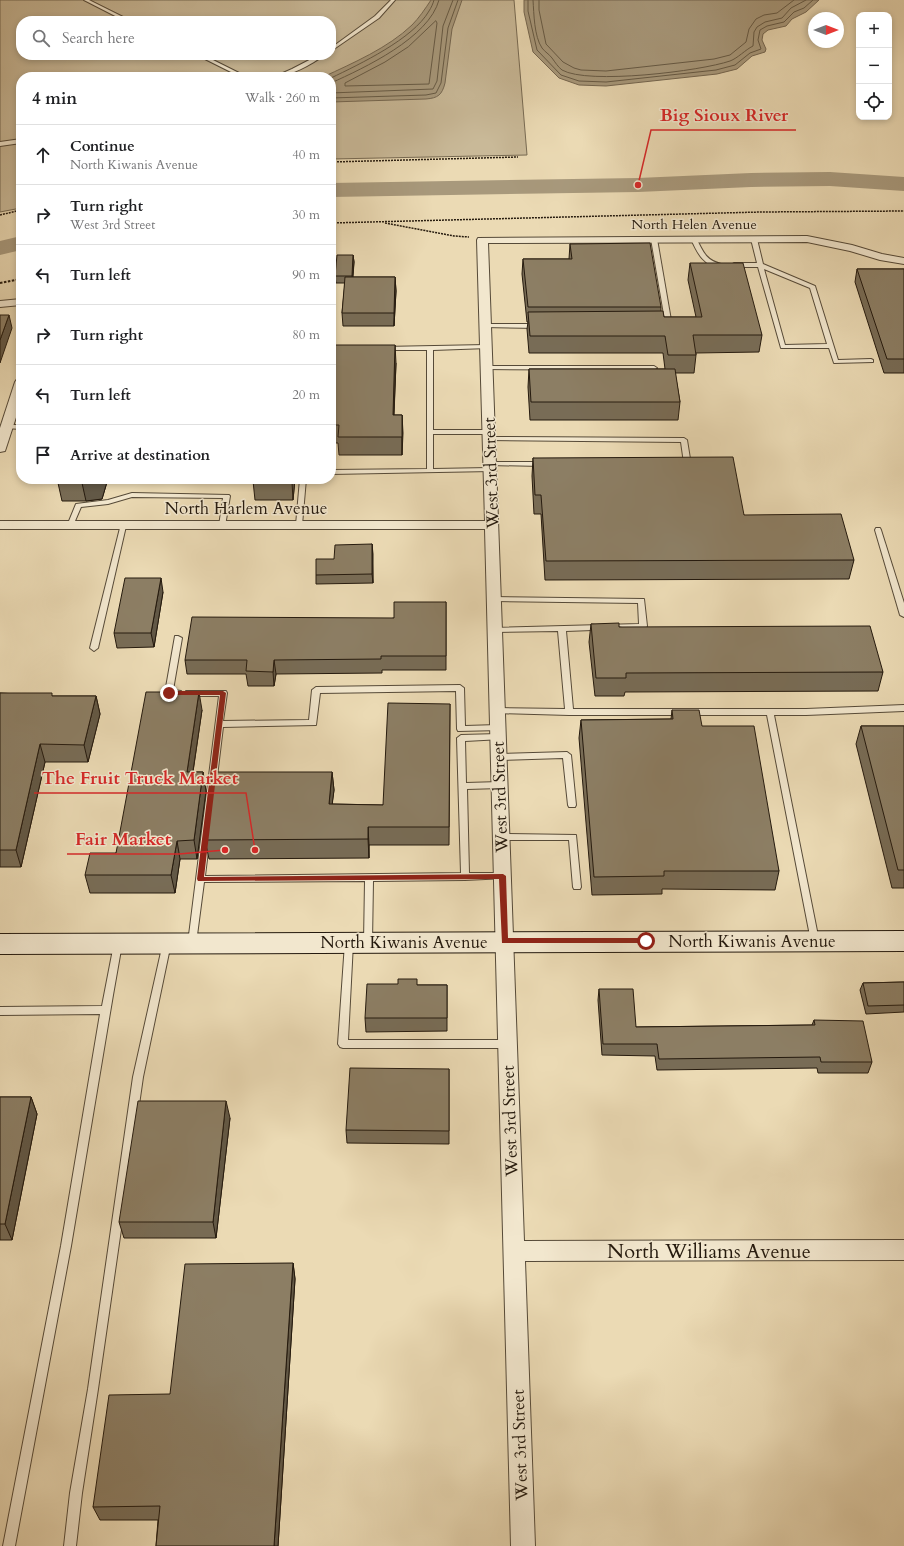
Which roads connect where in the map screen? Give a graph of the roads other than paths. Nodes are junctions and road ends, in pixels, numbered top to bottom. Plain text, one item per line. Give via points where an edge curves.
1 (86, 0) edge
2 (393, 0) edge
3 (119, 16) edge
4 (336, 46) edge
5 (210, 60) edge
6 (313, 60) edge
7 (235, 72) edge
8 (289, 72) edge
9 (16, 142) edge
10 (0, 144) edge
11 (654, 239) junction
12 (694, 239) junction
13 (754, 239) junction
14 (482, 240) joint
15 (904, 261) edge
16 (760, 265) junction
17 (16, 302) edge
18 (0, 304) edge
19 (485, 326) junction
20 (547, 326) edge
21 (662, 326) edge
22 (831, 346) junction
23 (486, 347) junction
24 (377, 348) edge
25 (430, 348) junction
26 (871, 361) dead end
27 (487, 368) junction
28 (654, 368) edge
29 (16, 407) edge
30 (6, 427) junction
31 (16, 427) edge
32 (430, 432) junction
33 (489, 435) junction
34 (0, 448) edge
35 (546, 464) edge
36 (680, 465) edge
37 (490, 467) junction
38 (430, 471) junction
39 (336, 472) edge
40 (303, 484) edge
41 (0, 525) edge
42 (299, 525) junction
43 (492, 525) junction
44 (70, 526) junction
45 (123, 526) junction
46 (222, 526) junction
47 (878, 530) dead end
48 (495, 599) junction
49 (904, 615) edge
50 (562, 628) junction
51 (495, 630) junction
52 (178, 638) dead end
53 (94, 648) dead end
54 (904, 708) edge
55 (569, 712) junction
56 (770, 712) junction
57 (219, 724) junction
58 (498, 726) junction
59 (499, 757) junction
60 (500, 785) junction
61 (462, 786) junction
62 (572, 805) dead end
63 (502, 837) junction
64 (503, 876) junction
65 (369, 877) junction
66 (465, 877) junction
67 (200, 879) junction
68 (577, 887) dead end
69 (504, 941) junction
70 (815, 941) junction
71 (904, 941) edge
72 (358, 942) junction
73 (192, 943) junction
74 (0, 944) edge
75 (118, 944) junction
76 (167, 944) junction
77 (106, 1010) junction
78 (0, 1011) edge
79 (507, 1044) junction
80 (904, 1250) edge
81 (514, 1251) junction
82 (9, 1546) edge
83 (70, 1546) edge
84 (523, 1546) edge

1 - 3 lane
2 - 4 lane via 377,17
5 - 7 lane
6 - 8 lane
9 - 10 lane
11 - 12 street, North Helen Avenue
11 - 14 street, North Helen Avenue
11 - 21 lane via 670,326
12 - 13 street, North Helen Avenue
12 - 16 lane via 710,264
13 - 15 street, North Helen Avenue via 807,239
13 - 16 lane
14 - 19 street, West 3rd Street
16 - 22 lane via 812,287
16 - 22 lane via 783,347
17 - 18 street
19 - 20 lane
19 - 23 street, West 3rd Street
22 - 26 lane via 836,362
23 - 25 lane
23 - 27 street, West 3rd Street
24 - 25 lane
25 - 32 lane
27 - 28 lane
27 - 33 street, West 3rd Street
29 - 30 street
30 - 31 lane
30 - 34 street
32 - 33 lane
32 - 38 lane
33 - 36 lane via 684,440 688,465
33 - 37 street, West 3rd Street
35 - 37 lane
37 - 38 lane
37 - 43 street, West 3rd Street
38 - 39 lane
40 - 42 lane
41 - 44 street, North Harlem Avenue
42 - 43 street, North Harlem Avenue
42 - 46 street, North Harlem Avenue
43 - 48 street, West 3rd Street
44 - 45 street, North Harlem Avenue
44 - 46 lane via 78,505 108,502 132,495 227,496
45 - 46 street, North Harlem Avenue
45 - 53 lane
47 - 49 lane
48 - 50 lane via 640,602 643,626
48 - 51 street, West 3rd Street
50 - 51 lane
50 - 55 lane
51 - 58 street, West 3rd Street
52 - 57 lane via 169,693 223,693
54 - 56 lane
55 - 56 lane
55 - 58 lane
56 - 70 lane
57 - 58 lane via 313,723 316,690 460,688 461,729
57 - 67 lane
58 - 59 street, West 3rd Street
58 - 61 lane via 461,738
59 - 60 street, West 3rd Street
59 - 62 lane via 567,755
60 - 61 lane
60 - 63 street, West 3rd Street
61 - 66 lane
63 - 64 street, West 3rd Street
63 - 68 lane via 573,837
64 - 66 lane
64 - 69 street, West 3rd Street
65 - 66 lane
65 - 67 lane
65 - 72 lane
67 - 73 lane
69 - 70 main road, North Kiwanis Avenue
69 - 72 main road, North Kiwanis Avenue
69 - 79 street, West 3rd Street
70 - 71 main road, North Kiwanis Avenue
72 - 73 main road, North Kiwanis Avenue
72 - 79 lane via 343,1044
73 - 76 main road, North Kiwanis Avenue
74 - 75 main road, North Kiwanis Avenue
75 - 76 main road, North Kiwanis Avenue
75 - 77 lane
76 - 83 lane via 138,1077
77 - 78 lane
77 - 82 lane via 66,1246
79 - 81 street, West 3rd Street
80 - 81 street, North Williams Avenue
81 - 84 street, West 3rd Street

